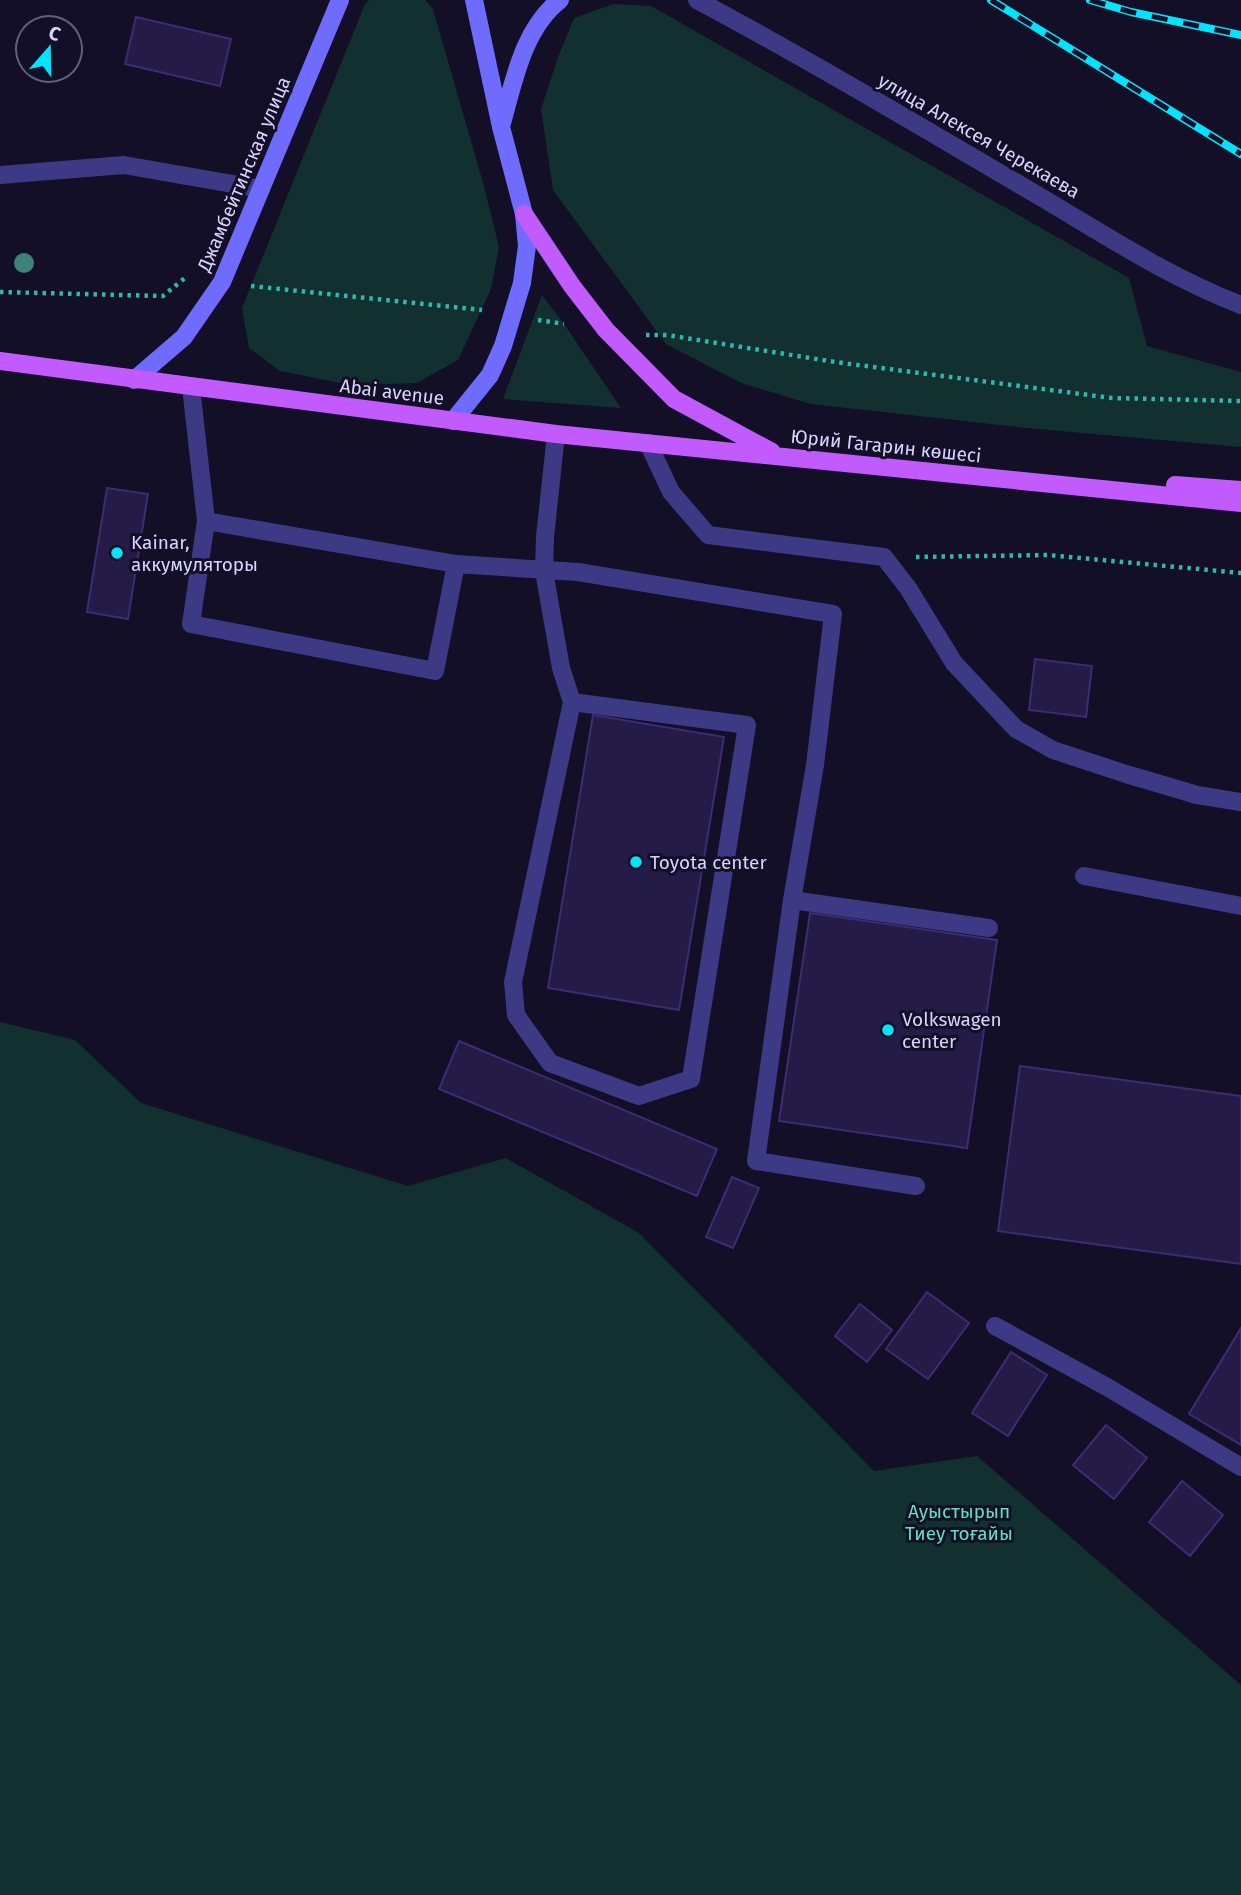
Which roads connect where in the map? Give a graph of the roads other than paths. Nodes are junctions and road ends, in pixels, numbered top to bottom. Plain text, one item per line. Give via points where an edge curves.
1 (340, 0) edge
2 (474, 0) edge
3 (560, 0) edge
4 (696, 0) edge
5 (501, 127) junction
6 (0, 175) edge
7 (261, 189) junction
8 (524, 214) junction
9 (1241, 305) edge
10 (0, 361) edge
11 (134, 380) junction
12 (191, 387) junction
13 (453, 421) junction
14 (556, 434) junction
15 (648, 443) junction
16 (779, 457) junction
17 (1241, 490) edge
18 (1241, 503) edge
19 (206, 521) junction
20 (456, 564) junction
21 (544, 571) junction
22 (572, 702) junction
23 (1241, 802) edge
24 (1084, 876) dead end
25 (792, 900) junction
26 (1241, 906) edge
27 (989, 928) dead end
28 (916, 1186) dead end
29 (995, 1326) dead end
30 (1241, 1467) edge

1 - 7 street, Джамбейтинская улица
2 - 5 street
3 - 5 street via 525,47
4 - 9 street, улица Алексея Черекаева via 1149,260
5 - 8 street
6 - 7 street via 124,165
7 - 11 street, Джамбейтинская улица via 222,282 184,337
8 - 13 street via 527,246 522,283 503,346 490,375
8 - 16 main road via 606,330 674,399
10 - 11 main road, Abai avenue
11 - 12 main road, Abai avenue
12 - 13 main road, Abai avenue
12 - 19 street
13 - 14 main road, Abai avenue
14 - 15 main road, Abai avenue
14 - 21 street
15 - 16 main road, Abai avenue
15 - 23 street via 671,492 708,535 884,557 954,663 1016,729 1053,750 1126,774
16 - 17 main road, Юрий Гагарин көшесі
16 - 18 main road, Юрий Гагарин көшесі
19 - 20 street
19 - 20 street via 191,624 435,671
20 - 21 street
21 - 22 street via 561,668
21 - 25 street via 578,572 833,614 815,765
22 - 22 street via 747,725 691,1079 639,1096 550,1063 516,1015 513,982
24 - 26 street
25 - 27 street
25 - 28 street via 756,1161
29 - 30 street

